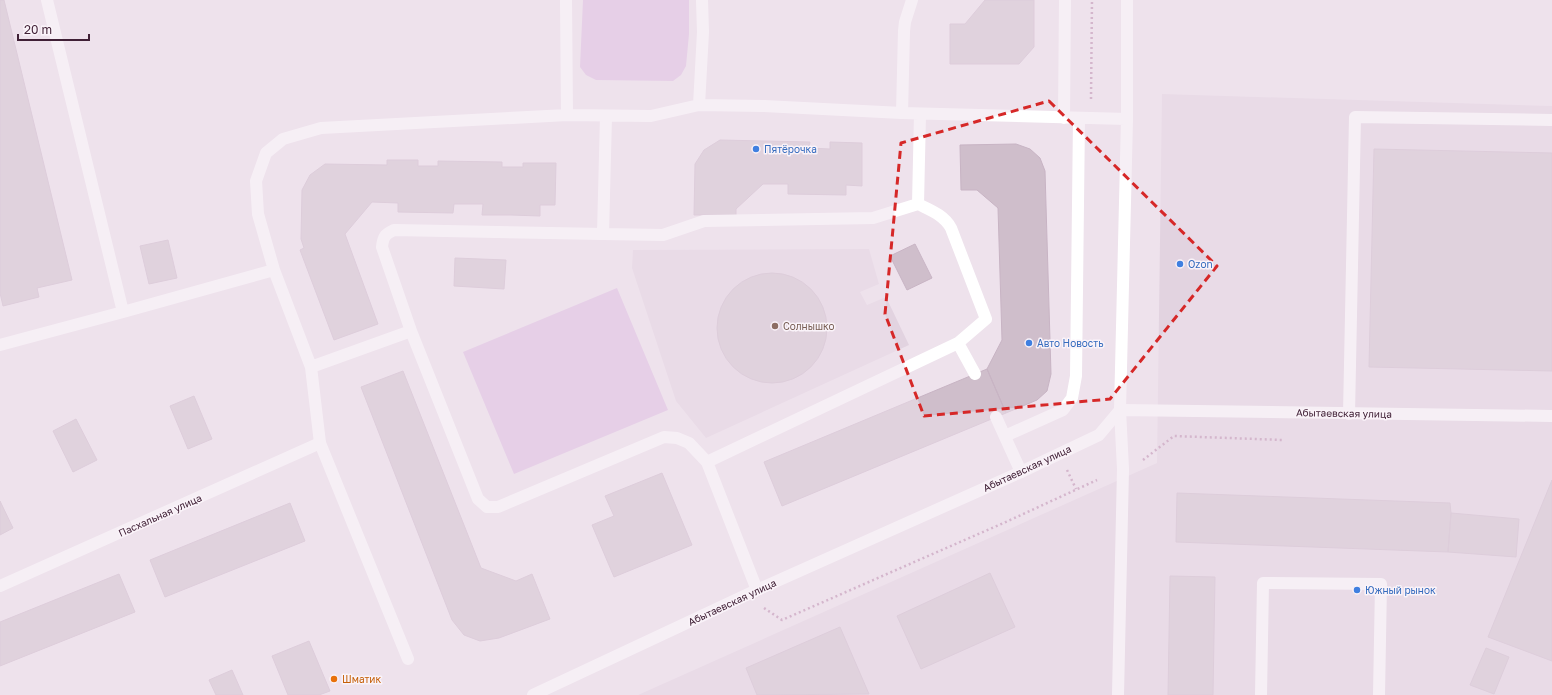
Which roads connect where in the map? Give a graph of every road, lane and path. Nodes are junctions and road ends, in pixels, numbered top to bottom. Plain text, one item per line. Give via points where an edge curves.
1 (47, 0) edge
2 (566, 0) edge
3 (702, 0) edge
4 (912, 0) edge
5 (1065, 0) edge
6 (1127, 0) edge
7 (699, 105) junction
8 (902, 113) junction
9 (920, 114) junction
10 (567, 115) junction
11 (606, 116) junction
12 (1064, 118) junction
13 (1079, 118) junction
14 (1127, 119) junction
15 (1552, 120) edge
16 (918, 204) junction
17 (603, 234) junction
18 (274, 270) junction
19 (123, 312) junction
20 (411, 331) junction
21 (958, 343) junction
22 (0, 345) edge
23 (311, 367) junction
24 (975, 374) dead end
25 (1120, 410) junction
26 (1349, 414) junction
27 (1552, 416) edge
28 (996, 417) dead end
29 (1005, 436) junction
30 (1283, 440) dead end
31 (320, 443) junction
32 (1143, 460) dead end
33 (707, 462) junction
34 (1067, 470) dead end
35 (1020, 472) junction
36 (1097, 480) dead end
37 (1076, 489) junction
38 (0, 586) edge
39 (757, 590) junction
40 (764, 608) dead end
41 (408, 659) dead end
42 (533, 695) edge
43 (1118, 695) edge
44 (1261, 695) edge
45 (1379, 695) edge

1 - 19 street
2 - 10 street
3 - 7 street
4 - 8 street via 904,31
5 - 12 street
6 - 14 street
7 - 8 street
7 - 11 street via 651,116
8 - 9 street
9 - 12 street
9 - 16 street
10 - 11 street
10 - 18 street via 321,128 283,139 266,153 256,181 258,214
11 - 17 street
12 - 13 street
13 - 14 street
13 - 29 street via 1076,376 1072,398 1063,410
14 - 25 street
15 - 26 street via 1354,117
16 - 17 street via 873,218 704,220 663,235
16 - 21 street via 947,222 986,320
17 - 20 street via 394,230 387,233 382,240 382,247
18 - 19 street
18 - 23 street
19 - 22 street
20 - 23 street
20 - 33 street via 478,498 487,506 498,507 664,437 677,438 689,443
21 - 24 street
21 - 33 street
23 - 31 street
25 - 26 street, Абытаевская улица
25 - 35 street, Абытаевская улица via 1099,435
25 - 43 street via 1123,469
26 - 27 street, Абытаевская улица
28 - 29 street
29 - 35 street
30 - 32 path via 1174,436
31 - 38 street, Пасхальная улица
31 - 41 street
33 - 39 street
34 - 37 path
35 - 39 street, Абытаевская улица
36 - 37 path
37 - 40 path via 782,620
39 - 42 street, Абытаевская улица
44 - 45 street via 1263,583 1381,584

